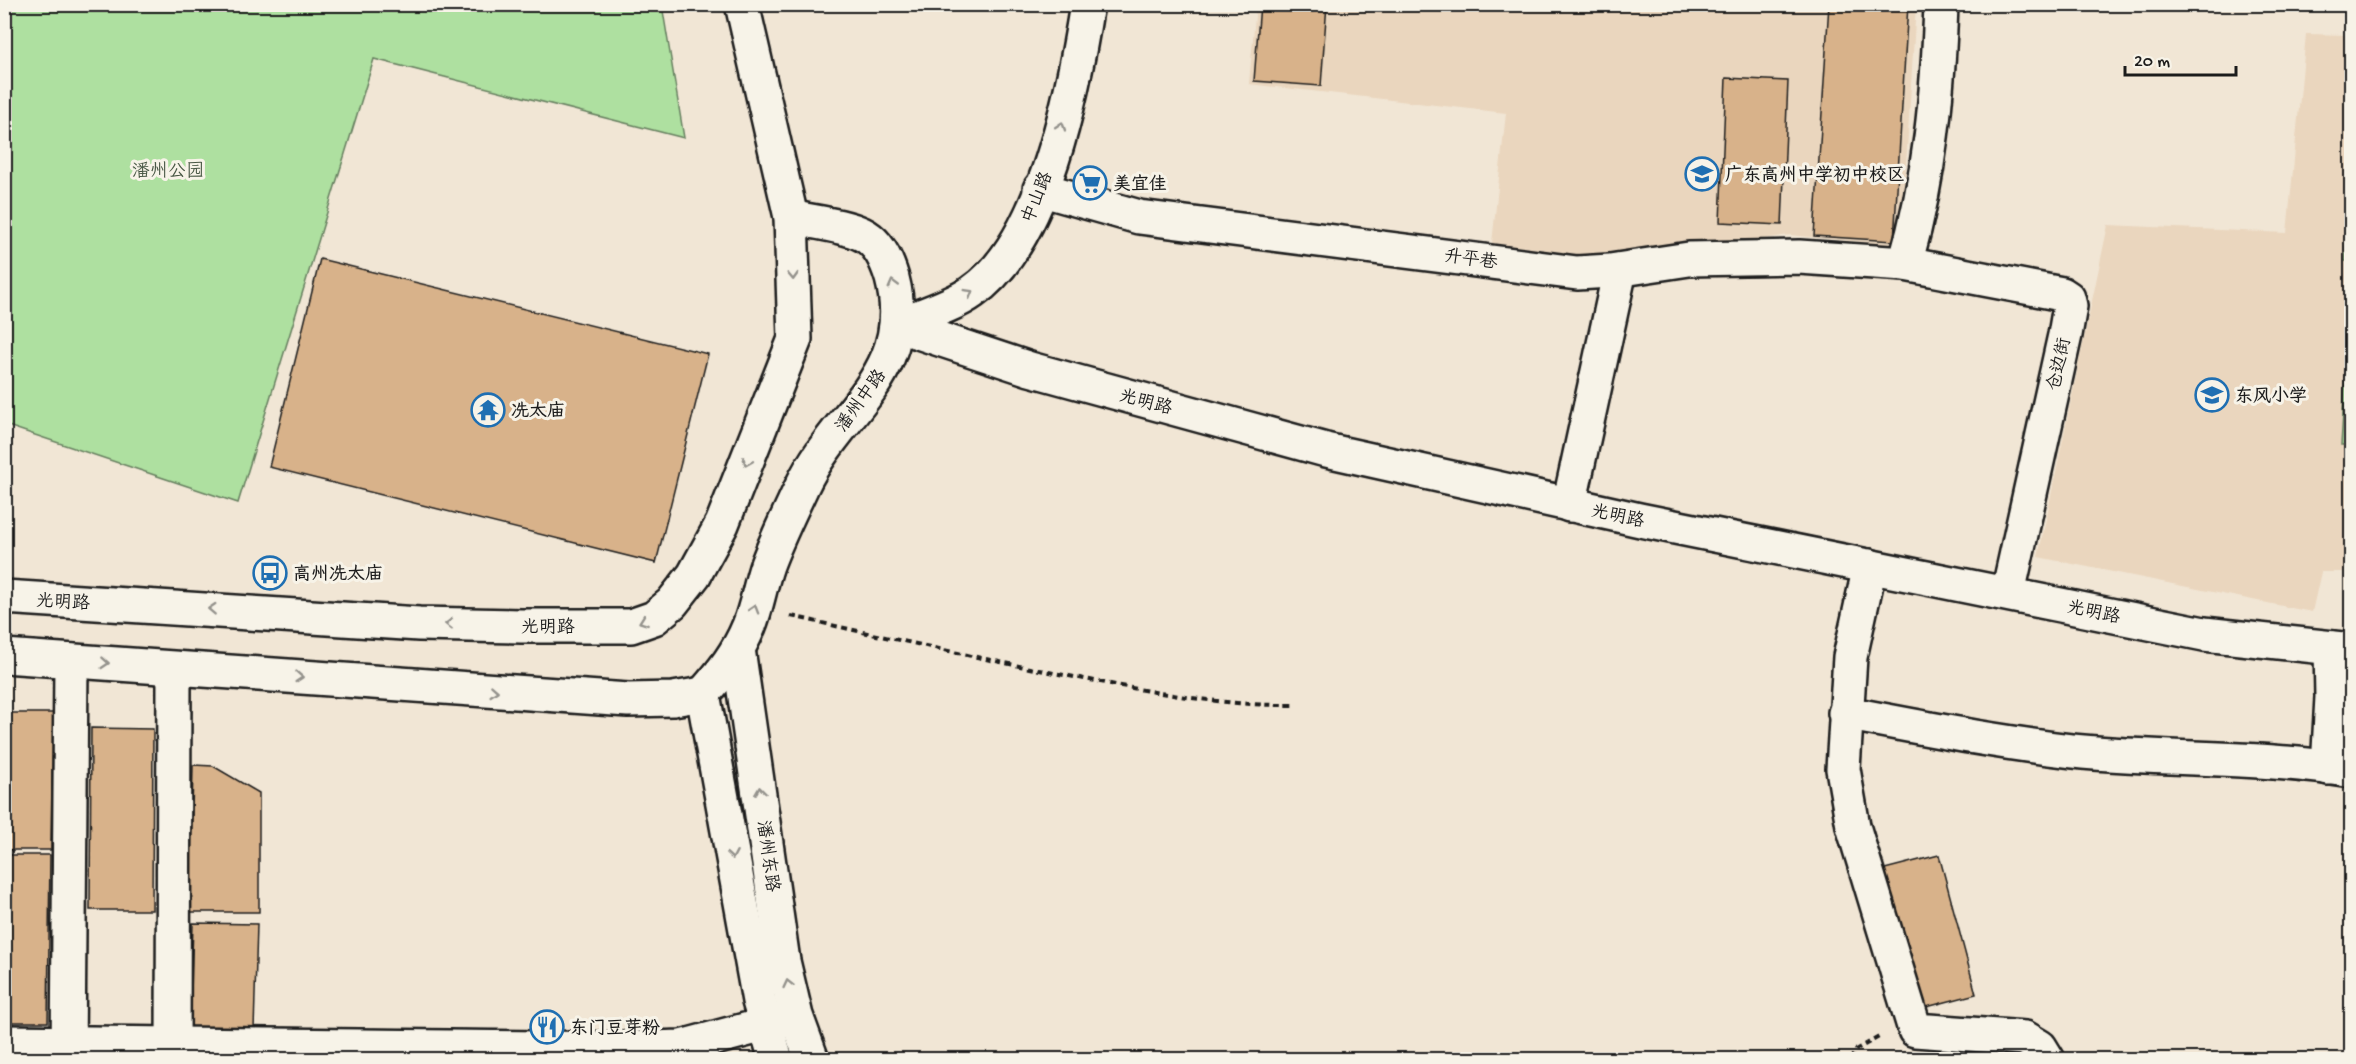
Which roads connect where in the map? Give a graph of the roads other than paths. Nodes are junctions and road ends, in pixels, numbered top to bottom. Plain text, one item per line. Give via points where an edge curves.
1 (742, 4) edge
2 (1087, 4) edge
3 (1941, 4) edge
4 (1040, 189) junction
5 (791, 218) junction
6 (1905, 264) junction
7 (1620, 270) junction
8 (897, 325) junction
9 (1569, 505) junction
10 (1870, 566) junction
11 (2008, 593) junction
12 (4, 597) edge
13 (738, 649) junction
14 (2342, 649) edge
15 (4, 656) edge
16 (72, 661) junction
17 (174, 669) junction
18 (703, 694) junction
19 (1845, 713) junction
20 (2340, 770) edge
21 (781, 1021) junction
22 (4, 1042) edge
23 (68, 1051) edge
24 (173, 1052) edge
25 (277, 1053) edge
26 (776, 1059) edge
27 (812, 1059) edge
28 (2048, 1059) edge

1 - 5 street
4 -> 2 street, 中山路 via 1074,83
3 - 6 street via 1933,139 1924,195
4 - 7 street, 升平巷 via 1139,217 1578,273
8 -> 4 street, 中山路 via 972,293 995,272 1011,253
8 -> 5 street, 潘州中路 via 896,294 889,266 876,244 862,234
5 -> 12 street, 光明路 via 795,339 722,524 694,575 654,618 631,626 419,624
6 - 7 street, 升平巷 via 1750,256 1656,262
6 - 11 street, 仓边街 via 2058,292 2068,298 2065,335
7 - 9 street
8 - 9 street, 光明路 via 1030,369 1326,450
13 -> 8 street, 潘州中路 via 767,565 803,483 842,424 880,378 892,351
9 - 10 street, 光明路
10 - 11 street, 光明路
10 - 19 street via 1850,657
11 - 14 street, 光明路 via 2204,634
13 - 18 street, 潘州中路
21 -> 13 street, 潘州东路 via 783,961
14 - 20 street via 2332,687
15 - 16 street
16 -> 17 street
16 - 23 street
17 -> 18 street via 628,700
17 - 24 street
18 -> 21 street, 潘州东路 via 759,1001
19 - 20 street via 2083,752
19 - 28 street via 1843,769 1853,826 1915,1030 2025,1038 2040,1047
21 - 25 street via 681,1047
21 - 26 street, 潘州东路
21 - 27 street, 潘州东路
22 - 23 street
23 - 24 street
24 - 25 street

